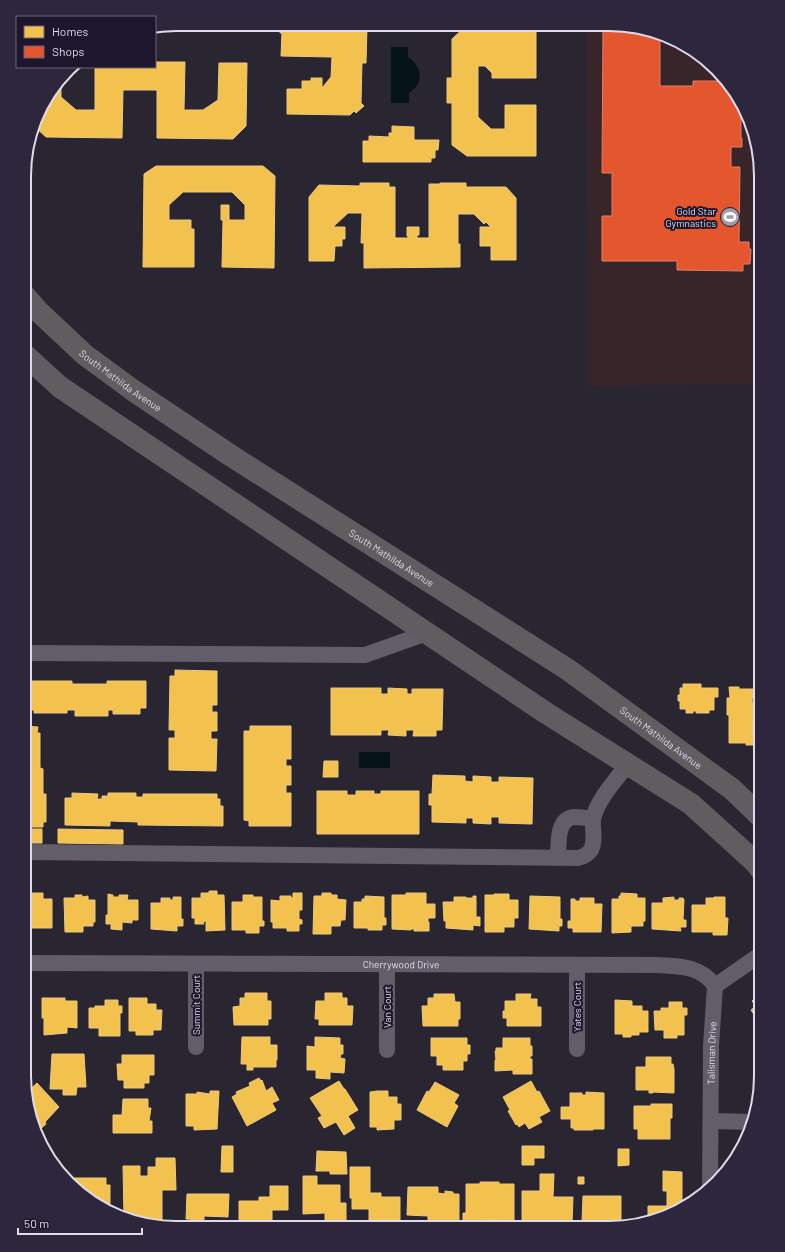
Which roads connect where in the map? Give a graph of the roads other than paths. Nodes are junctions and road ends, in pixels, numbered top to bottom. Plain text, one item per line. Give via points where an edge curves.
1 (31, 303) edge
2 (31, 360) edge
3 (427, 633) junction
4 (31, 653) edge
5 (628, 764) junction
6 (754, 810) edge
7 (593, 819) junction
8 (31, 852) edge
9 (558, 857) junction
10 (754, 861) edge
11 (754, 959) edge
12 (31, 963) edge
13 (196, 964) junction
14 (387, 964) junction
15 (577, 965) junction
16 (715, 986) junction
17 (196, 1047) dead end
18 (577, 1049) dead end
19 (387, 1050) dead end
20 (711, 1121) junction
21 (746, 1122) edge
22 (710, 1181) edge

1 - 6 main road, South Mathilda Avenue via 85,355 134,391 233,457 567,669 732,789
2 - 3 main road via 60,387
3 - 4 street via 365,655
3 - 5 main road via 546,713
5 - 7 street via 601,801
5 - 10 main road via 691,804
7 - 9 street via 574,817 562,825
7 - 9 street via 593,842 589,853 578,858
8 - 9 street
11 - 16 street
12 - 13 street, Cherrywood Drive
13 - 14 street, Cherrywood Drive
13 - 17 street, Summit Court
14 - 15 street, Cherrywood Drive
14 - 19 street, Van Court
15 - 16 street, Cherrywood Drive via 680,966 709,977
15 - 18 street, Yates Court
16 - 20 street, Talisman Drive via 711,1046
20 - 21 street
20 - 22 street, Talisman Drive

